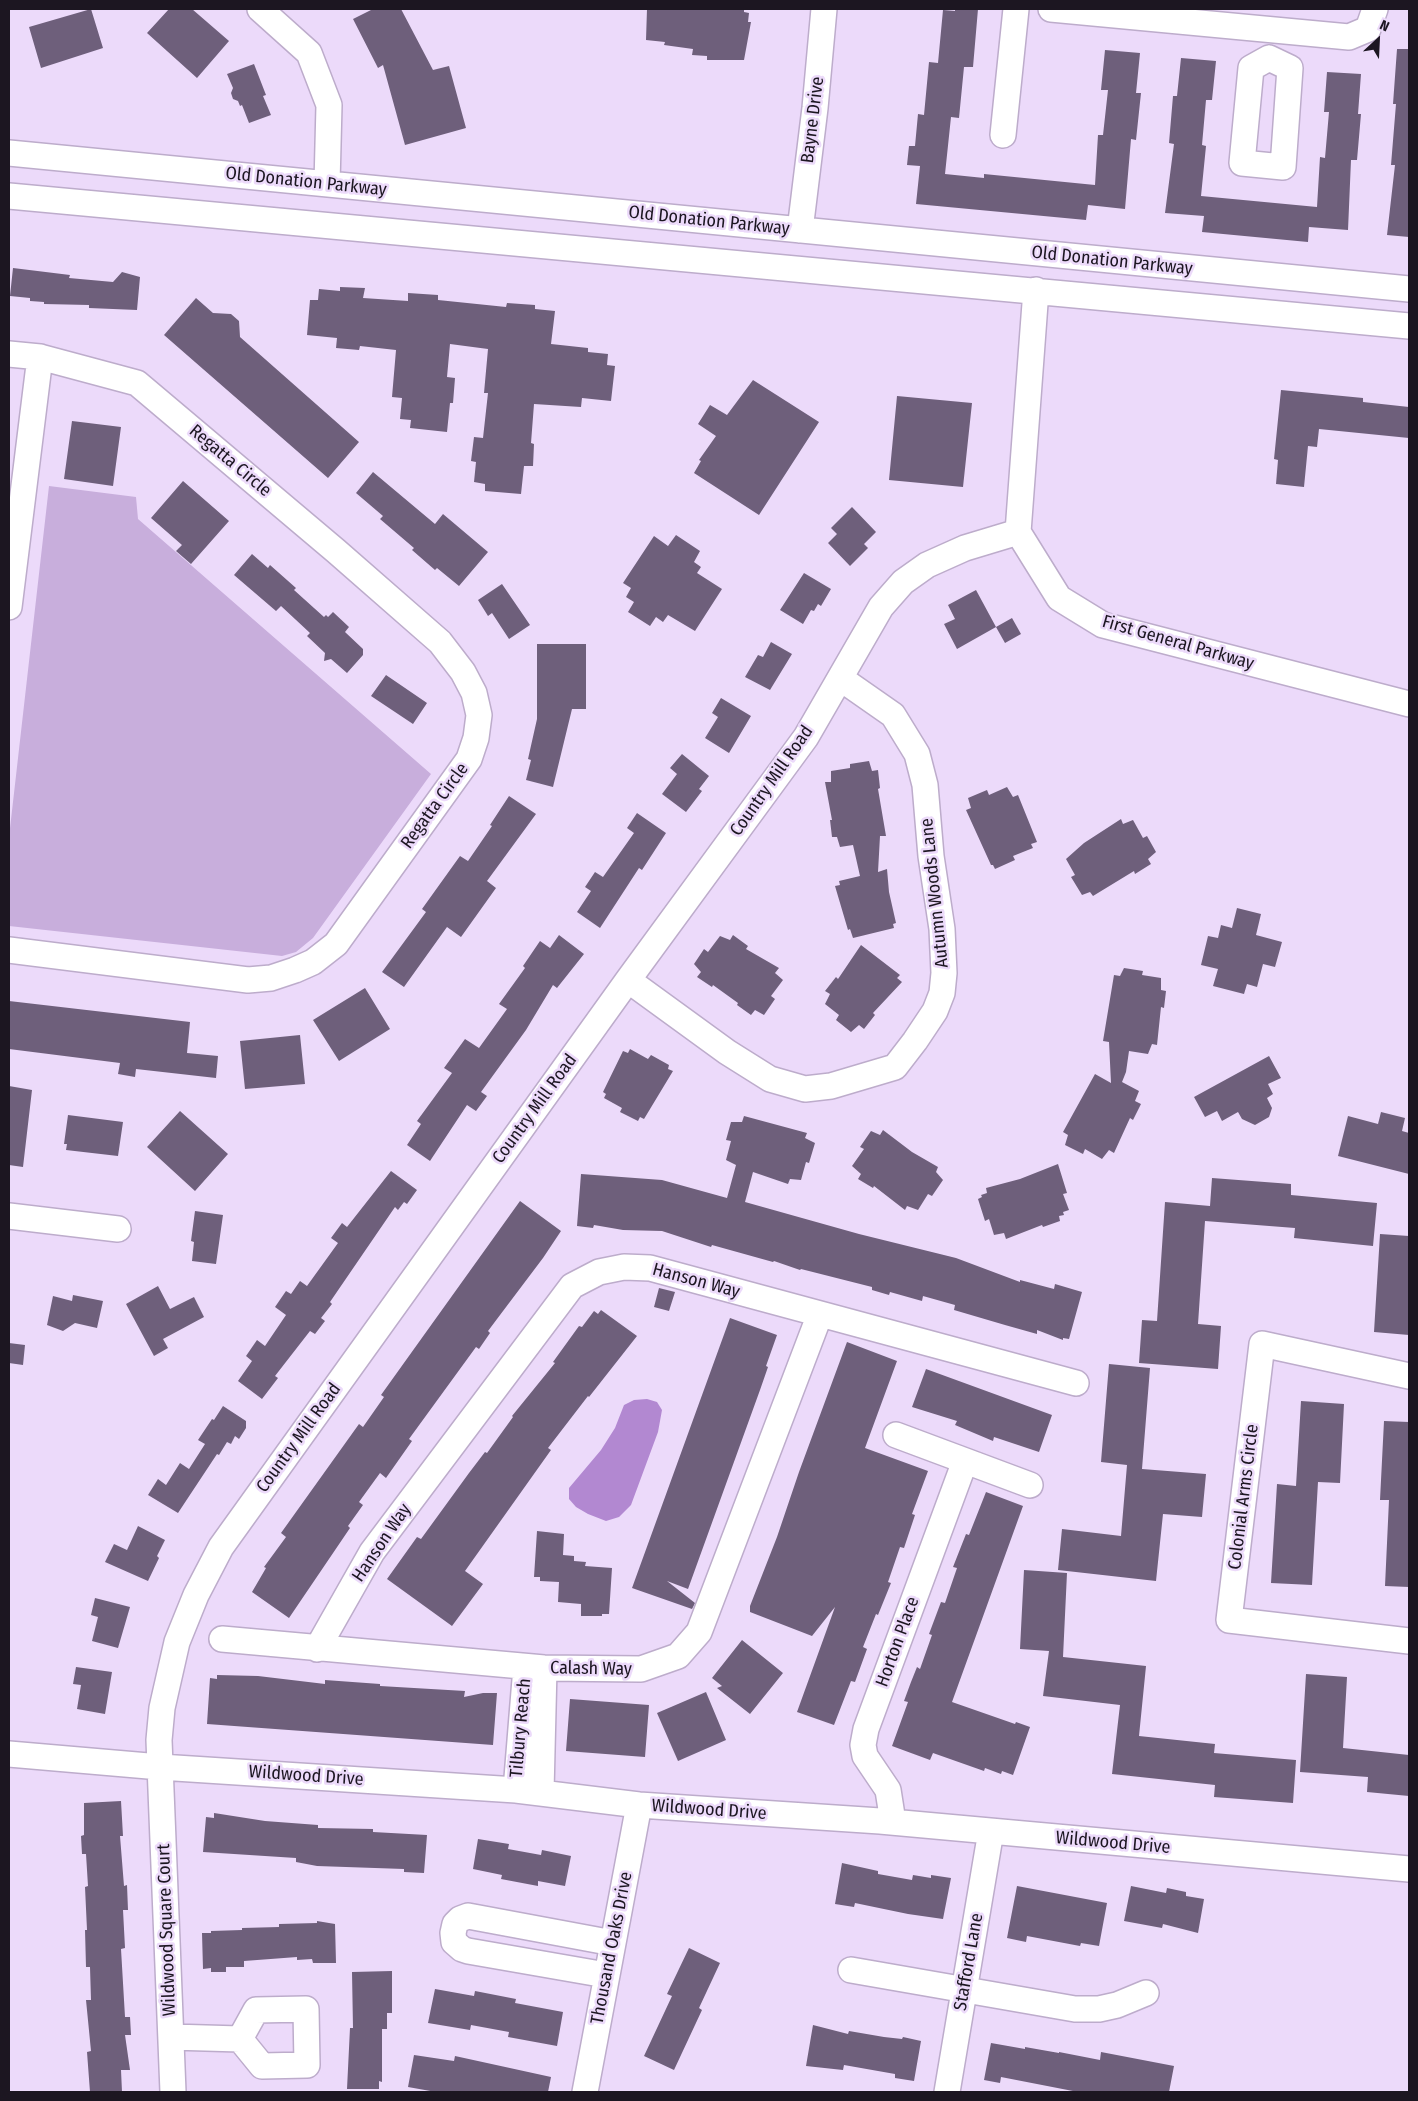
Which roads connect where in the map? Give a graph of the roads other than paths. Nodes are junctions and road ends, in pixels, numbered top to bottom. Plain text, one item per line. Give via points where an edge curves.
1 (260, 9) edge
2 (824, 9) edge
3 (1016, 9) edge
4 (1051, 9) edge
5 (1376, 9) edge
6 (1272, 30) junction
7 (1269, 58) dead end
8 (1003, 135) dead end
9 (9, 153) edge
10 (327, 184) junction
11 (9, 196) edge
12 (800, 230) junction
13 (1409, 289) edge
14 (1036, 290) junction
15 (1409, 326) edge
16 (9, 354) edge
17 (40, 357) junction
18 (1018, 532) junction
19 (9, 607) edge
20 (840, 678) junction
21 (1409, 704) edge
22 (9, 950) edge
23 (628, 980) junction
24 (9, 1216) edge
25 (118, 1229) dead end
26 (820, 1314) junction
27 (1409, 1376) edge
28 (1076, 1383) dead end
29 (896, 1435) dead end
30 (965, 1460) junction
31 (1030, 1485) dead end
32 (222, 1639) dead end
33 (1409, 1640) edge
34 (317, 1649) junction
35 (535, 1668) junction
36 (9, 1754) edge
37 (160, 1767) junction
38 (516, 1790) junction
39 (541, 1792) junction
40 (639, 1805) junction
41 (893, 1822) junction
42 (991, 1831) junction
43 (1409, 1869) edge
44 (613, 1943) junction
45 (851, 1970) dead end
46 (606, 1975) junction
47 (964, 1990) junction
48 (1146, 1993) dead end
49 (172, 2037) junction
50 (240, 2039) dead end
51 (172, 2092) edge
52 (585, 2092) edge
53 (947, 2092) edge

1 - 10 street via 309,53 330,105
2 - 12 street, Bayne Drive
3 - 8 street
4 - 6 street
5 - 6 street via 1368,29 1349,37
6 - 7 street
9 - 10 street, Old Donation Parkway
10 - 12 street, Old Donation Parkway
11 - 14 street, Old Donation Parkway
12 - 13 street, Old Donation Parkway
14 - 15 street, Old Donation Parkway
14 - 18 street
16 - 17 street, Regatta Circle
17 - 19 street
17 - 22 street, Regatta Circle via 137,383 440,642 463,672 474,693 479,715 469,759 336,944 313,962 271,978 248,980
18 - 20 street, Country Mill Road via 927,564 903,582 881,608
18 - 21 street, First General Parkway via 1059,598 1103,624
20 - 23 street, Country Mill Road via 806,737
20 - 23 street, Autumn Woods Lane via 893,715 917,754 925,785 944,972 942,993 935,1011 916,1041 894,1067 831,1086 805,1089 770,1079
23 - 37 street, Country Mill Road via 221,1547 196,1594 177,1642 162,1708
24 - 25 street
26 - 28 street, Hanson Way
26 - 34 street, Hanson Way via 650,1268 624,1267 598,1272 572,1286 372,1552
26 - 35 street, Calash Way via 699,1632 678,1656 641,1670
27 - 33 street, Colonial Arms Circle via 1262,1344 1230,1620
29 - 30 street
30 - 31 street
30 - 41 street, Horton Place via 863,1744 865,1756 888,1790
32 - 34 street, Calash Way
34 - 35 street, Calash Way
35 - 38 street, Tilbury Reach
35 - 39 street, Tilbury Reach
36 - 37 street, Wildwood Drive
37 - 38 street, Wildwood Drive
37 - 49 street, Wildwood Square Court
38 - 39 street, Wildwood Drive
39 - 40 street, Wildwood Drive
40 - 41 street, Wildwood Drive
40 - 44 street, Thousand Oaks Drive
41 - 42 street, Wildwood Drive
42 - 43 street, Wildwood Drive
42 - 47 street, Stafford Lane
44 - 46 street, Thousand Oaks Drive
44 - 46 street via 468,1916 455,1924 453,1933 454,1942 468,1951
45 - 47 street
46 - 52 street, Thousand Oaks Drive
47 - 48 street via 1075,2009 1117,2005
47 - 53 street, Stafford Lane
49 - 50 street
49 - 51 street, Wildwood Square Court

